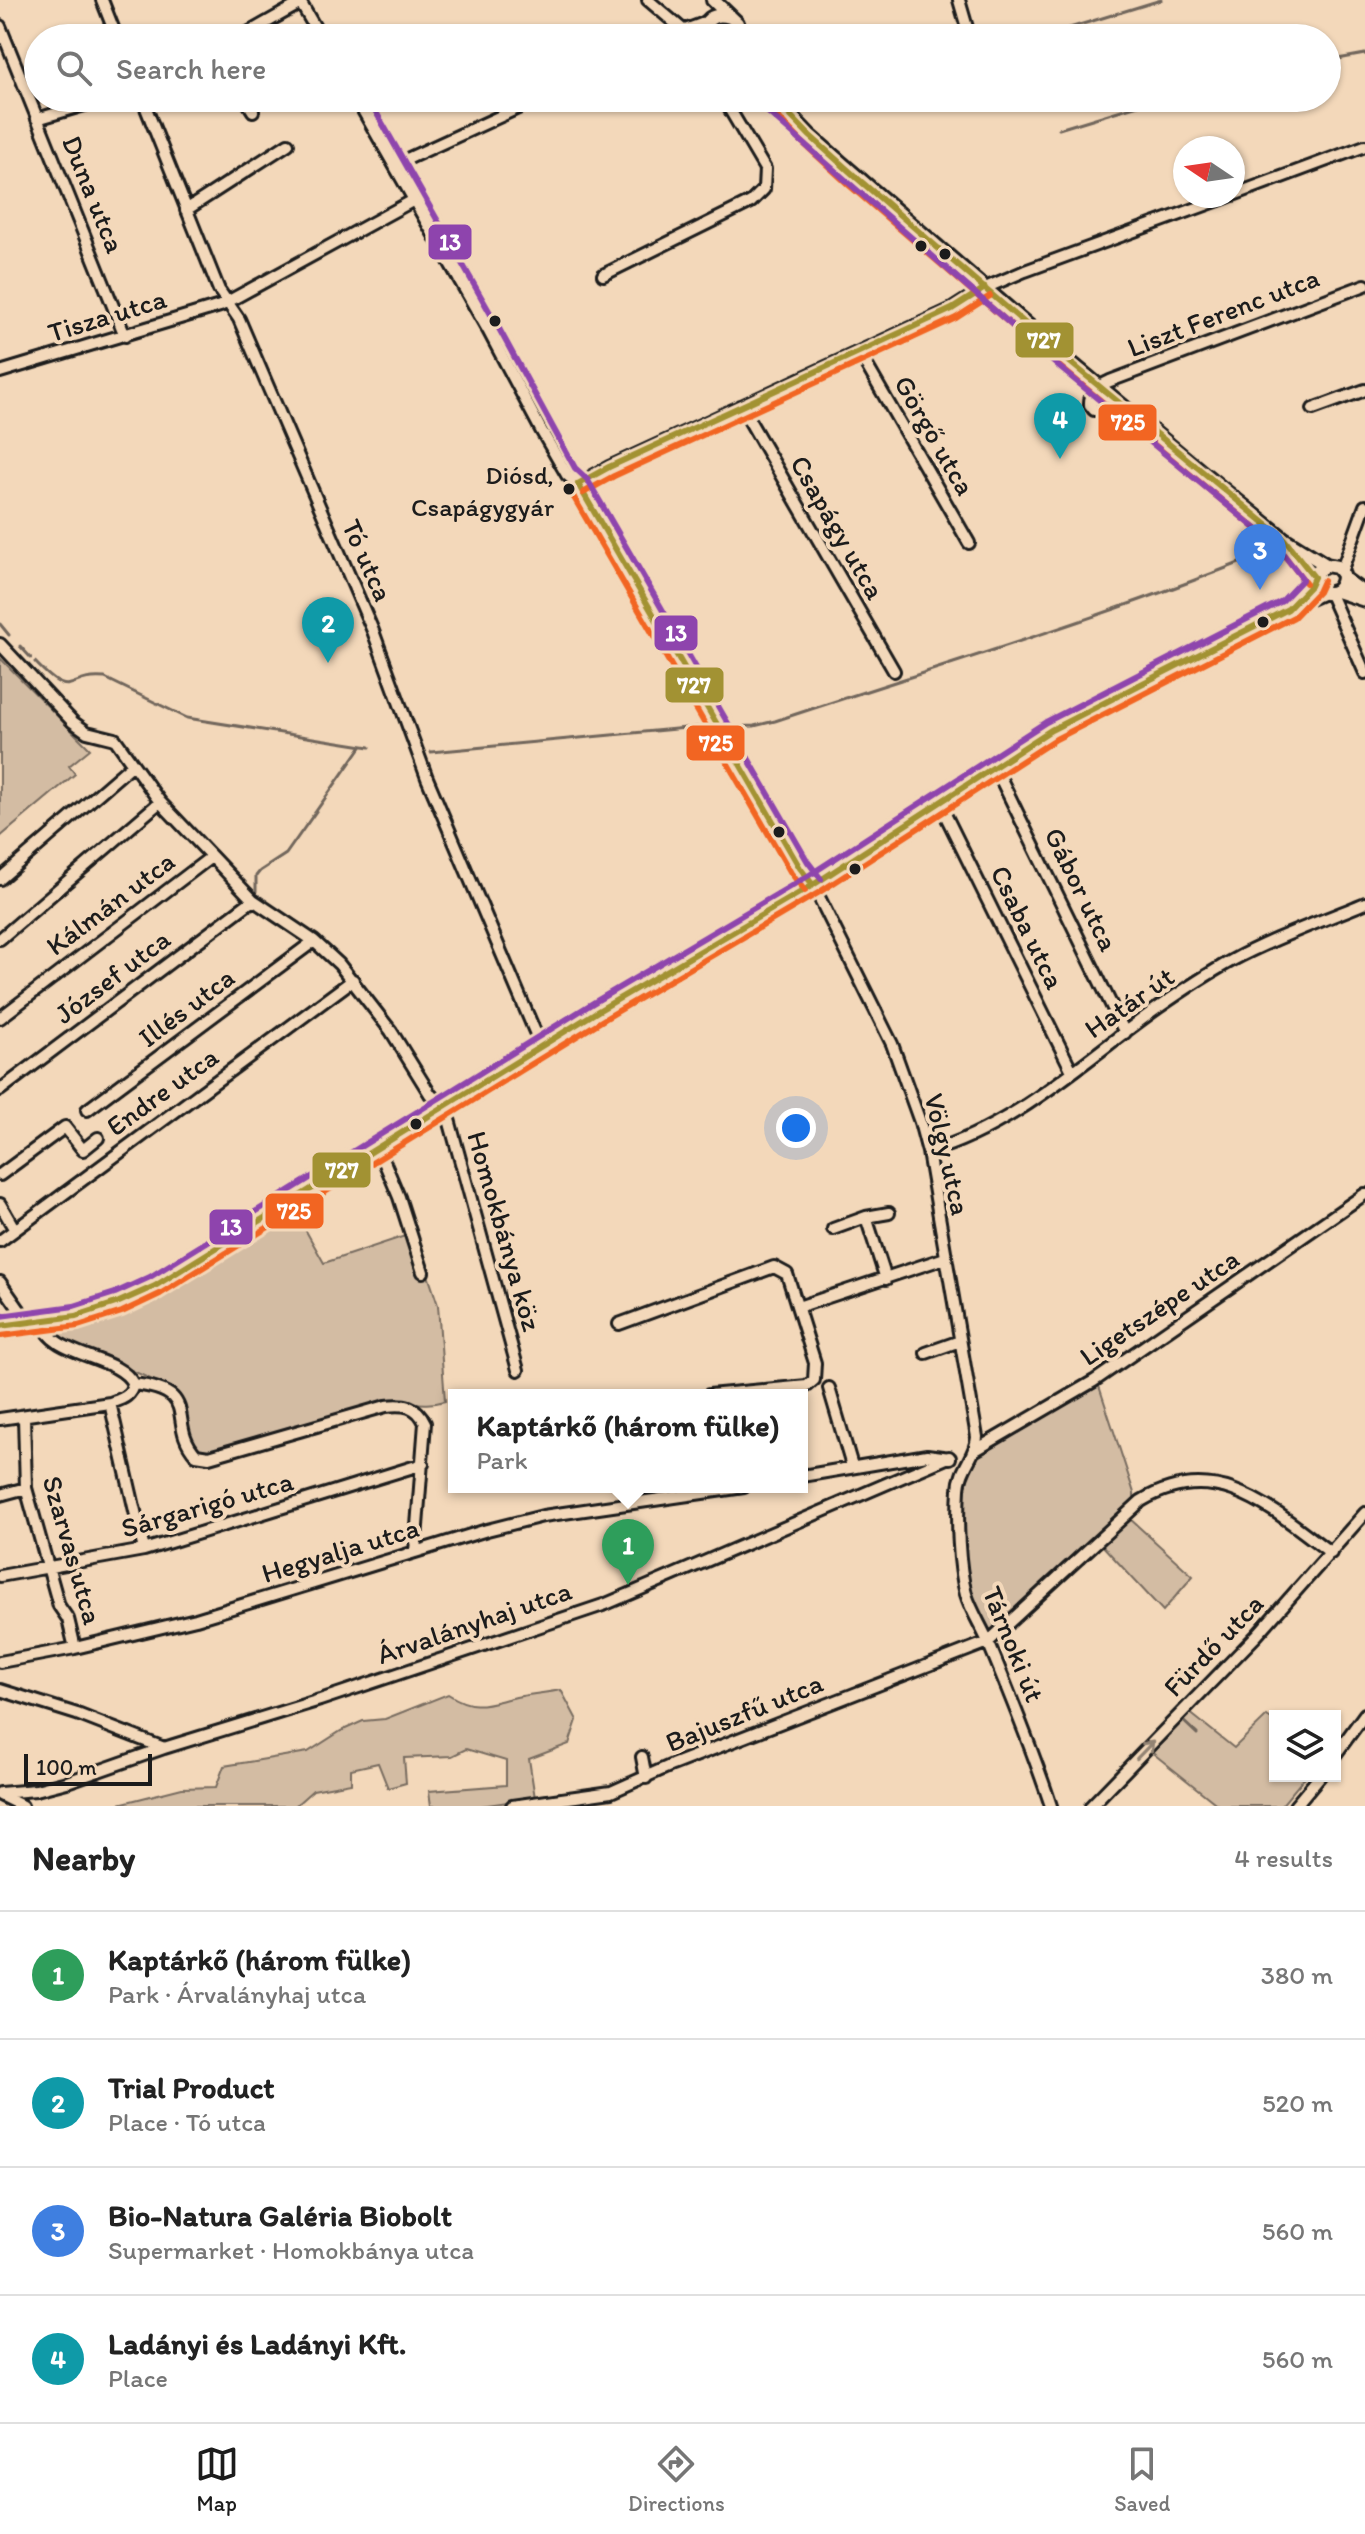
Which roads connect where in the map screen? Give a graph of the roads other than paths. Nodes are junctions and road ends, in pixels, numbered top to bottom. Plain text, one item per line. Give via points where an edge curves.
1 (102, 0) edge
2 (648, 0) edge
3 (705, 0) edge
4 (713, 0) edge
5 (959, 0) edge
6 (300, 2) edge
7 (730, 17) junction
8 (707, 21) junction
9 (111, 24) edge
10 (263, 24) edge
11 (313, 24) edge
12 (677, 24) edge
13 (699, 24) edge
14 (706, 24) edge
15 (737, 24) edge
16 (966, 24) edge
17 (0, 26) edge
18 (24, 86) edge
19 (34, 112) edge
20 (61, 112) edge
21 (148, 112) edge
22 (364, 112) edge
23 (509, 112) edge
24 (731, 112) edge
25 (788, 113) edge
26 (37, 119) junction
27 (288, 144) dead end
28 (1365, 146) edge
29 (394, 165) junction
30 (1245, 190) edge
31 (414, 200) junction
32 (1196, 208) edge
33 (186, 210) junction
34 (603, 275) dead end
35 (1365, 285) edge
36 (985, 288) junction
37 (227, 302) junction
38 (125, 336) junction
39 (859, 352) junction
40 (0, 372) edge
41 (1099, 386) junction
42 (1365, 390) edge
43 (741, 406) junction
44 (1313, 409) dead end
45 (1094, 410) dead end
46 (578, 484) junction
47 (1365, 506) edge
48 (1284, 539) junction
49 (969, 543) dead end
50 (1326, 565) junction
51 (1342, 575) junction
52 (1314, 578) junction
53 (1330, 593) junction
54 (1365, 597) edge
55 (1288, 609) junction
56 (0, 644) edge
57 (894, 671) dead end
58 (1365, 673) edge
59 (133, 764) junction
60 (995, 767) junction
61 (160, 802) junction
62 (940, 804) junction
63 (211, 857) junction
64 (0, 879) edge
65 (813, 885) junction
66 (253, 900) junction
67 (1365, 903) edge
68 (0, 939) edge
69 (314, 941) junction
70 (353, 980) junction
71 (0, 1018) edge
72 (1125, 1033) junction
73 (541, 1046) junction
74 (1072, 1071) junction
75 (0, 1090) edge
76 (442, 1107) junction
77 (87, 1110) dead end
78 (98, 1138) dead end
79 (378, 1147) junction
80 (928, 1152) junction
81 (0, 1175) edge
82 (1365, 1194) edge
83 (0, 1204) edge
84 (889, 1213) dead end
85 (866, 1217) junction
86 (833, 1229) dead end
87 (15, 1230) junction
88 (0, 1241) edge
89 (945, 1258) junction
90 (423, 1272) dead end
91 (886, 1279) junction
92 (0, 1282) edge
93 (798, 1307) junction
94 (42, 1322) junction
95 (23, 1323) junction
96 (619, 1324) dead end
97 (0, 1326) edge
98 (960, 1341) junction
99 (926, 1353) dead end
100 (518, 1370) dead end
101 (133, 1384) junction
102 (829, 1388) dead end
103 (764, 1389) edge
104 (110, 1403) junction
105 (24, 1417) junction
106 (0, 1419) edge
107 (970, 1456) junction
108 (949, 1457) junction
109 (423, 1464) junction
110 (852, 1466) junction
111 (808, 1475) edge
112 (26, 1488) junction
113 (702, 1493) edge
114 (0, 1495) edge
115 (1365, 1513) edge
116 (144, 1550) junction
117 (415, 1552) junction
118 (1331, 1553) junction
119 (47, 1567) junction
120 (0, 1576) edge
121 (988, 1642) junction
122 (75, 1648) junction
123 (0, 1662) edge
124 (0, 1690) edge
125 (1365, 1714) edge
126 (1341, 1747) edge
127 (164, 1748) junction
128 (642, 1757) dead end
129 (646, 1778) junction
130 (1315, 1782) edge
131 (0, 1794) edge
132 (541, 1804) edge
133 (22, 1806) edge
134 (512, 1806) edge
135 (1051, 1806) edge
136 (1091, 1806) edge
137 (1295, 1806) edge

1 - 9 street
2 - 12 street
3 - 8 main road
4 - 7 main road
5 - 16 street
6 - 10 street
6 - 11 street
7 - 8 main road via 716,15
7 - 15 main road
8 - 13 street
8 - 14 main road
17 - 18 street, Duna utca
19 - 26 street, Duna utca
20 - 26 street
21 - 33 street, Tó utca
22 - 29 street, Völgy utca
23 - 29 street
24 - 34 street via 765,169 764,189 751,202
25 - 36 main road
26 - 38 street, Duna utca
27 - 33 street
28 - 30 street
29 - 31 street, Völgy utca
31 - 37 street, Tisza utca
31 - 46 street, Völgy utca via 567,475
32 - 36 street
33 - 37 street, Tó utca
35 - 41 street, Liszt Ferenc utca
36 - 39 street
36 - 41 main road
37 - 38 street, Tisza utca
37 - 73 street, Tó utca via 239,319 373,631 427,778
38 - 40 street, Tisza utca
39 - 43 street
39 - 49 street, Görgő utca
41 - 45 street via 1089,400
41 - 48 main road
42 - 44 street
43 - 46 street
43 - 57 street, Csapágy utca
46 - 65 street, Völgy utca
47 - 51 street
48 - 50 main road
48 - 52 main road
50 - 51 main road
50 - 52 main road
51 - 53 main road via 1342,586
51 - 54 main road
52 - 53 main road via 1315,585
52 - 55 street
53 - 54 main road
53 - 55 street
53 - 58 street
55 - 60 street via 1080,715
56 - 59 street, Homokbánya köz via 73,722 87,732 115,739
59 - 61 street, Homokbánya köz
59 - 64 street
60 - 62 street
60 - 72 street, Gábor utca
61 - 63 street, Homokbánya köz
61 - 68 street
62 - 65 street
62 - 74 street, Csaba utca
63 - 66 street, Homokbánya köz
63 - 71 street, Kálmán utca
65 - 73 street
65 - 80 street, Völgy utca via 892,1044
66 - 69 street, Homokbánya köz
66 - 75 street, József utca
67 - 72 street, Határ út via 1229,962
69 - 70 street, Homokbánya köz
69 - 77 street, Illés utca
70 - 76 street, Homokbánya köz
70 - 87 street, Endre utca
72 - 74 street, Határ út
73 - 76 street
74 - 80 street, Határ út via 989,1128
76 - 79 street
76 - 100 street, Homokbánya köz
78 - 81 street via 83,1150 65,1127
79 - 90 street
79 - 94 street via 146,1290 76,1316
80 - 89 street, Völgy utca
82 - 107 street, Ligetszépe utca via 1094,1381
83 - 87 street
84 - 85 street
85 - 86 street
85 - 91 street
87 - 88 street, Endre utca
89 - 91 street
89 - 98 street, Völgy utca
91 - 93 street
92 - 95 street
93 - 96 street via 787,1274 774,1267
93 - 103 street via 815,1363 814,1380
94 - 95 street
94 - 101 street via 53,1339 124,1373
95 - 97 street
98 - 99 street
98 - 107 street, Völgy utca via 977,1437
101 - 104 street via 125,1397
101 - 109 street via 164,1390 175,1398 189,1448 209,1457 386,1406 409,1406 425,1423
102 - 110 street
104 - 105 street
104 - 116 street
105 - 106 street
105 - 112 street, Szarvas utca
107 - 108 street
107 - 121 street, Tárnoki út via 959,1487 961,1564 967,1596
108 - 110 street via 927,1455
108 - 127 street, Árvalányhaj utca via 606,1604
109 - 116 street, Sárgarigó utca
109 - 117 street
110 - 111 street
112 - 114 street
112 - 119 street, Szarvas utca
113 - 117 street, Hegyalja utca via 543,1516
115 - 118 street, Fürdő utca
116 - 119 street, Sárgarigó utca
117 - 122 street, Hegyalja utca via 196,1619
118 - 121 street via 1245,1493 1196,1483 1167,1488 1141,1501
136 -> 118 street, Fürdő utca
119 - 120 street, Sárgarigó utca
119 - 122 street, Szarvas utca
121 - 129 street, Bajuszfű utca
121 - 135 street, Tárnoki út
122 - 123 street, Hegyalja utca
124 - 127 street
125 - 126 street
127 - 131 street, Árvalányhaj utca via 67,1782
128 - 129 street
129 - 132 street, Bajuszfű utca via 611,1792
130 - 137 street
131 - 133 street
132 - 134 street, Bajuszfű utca

